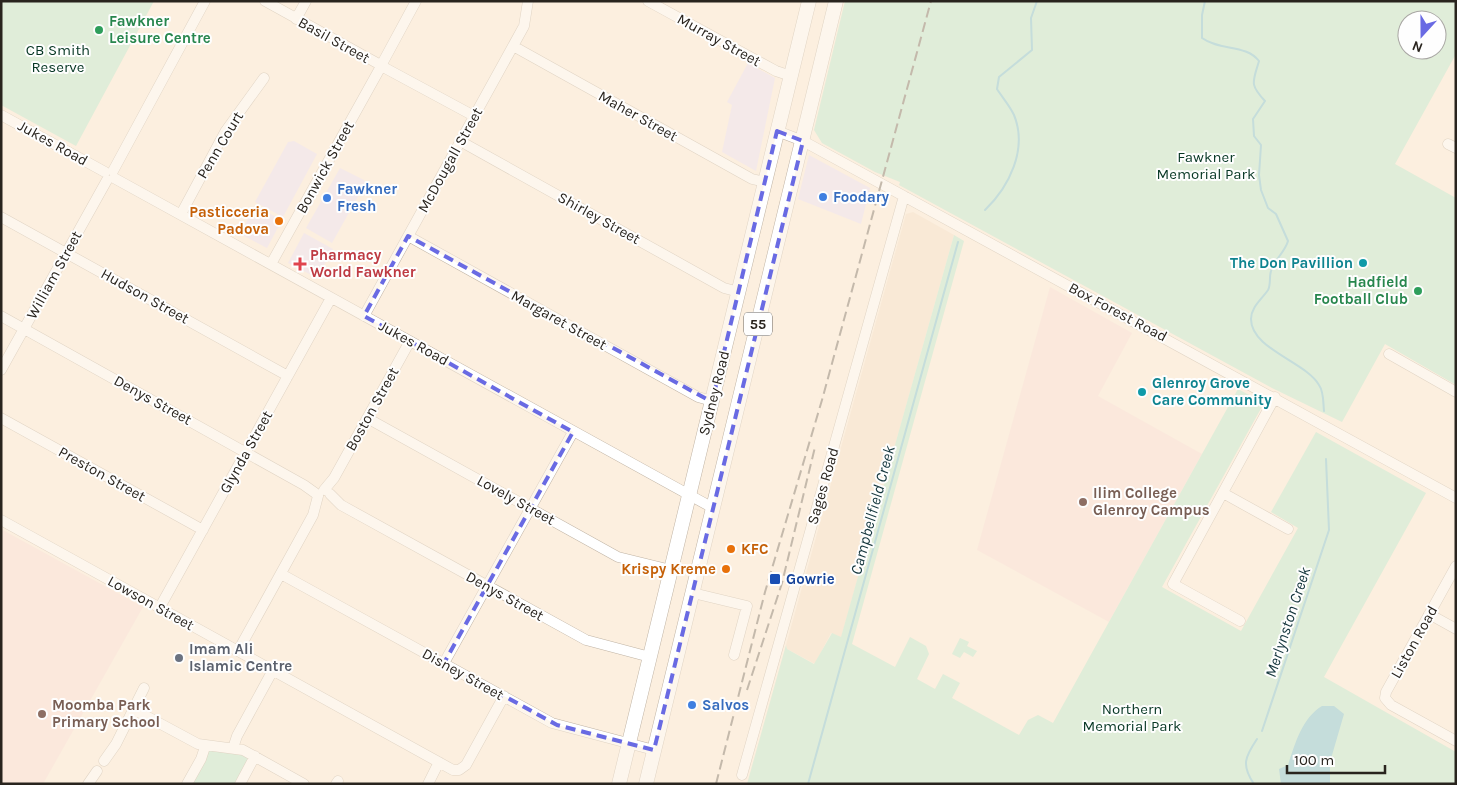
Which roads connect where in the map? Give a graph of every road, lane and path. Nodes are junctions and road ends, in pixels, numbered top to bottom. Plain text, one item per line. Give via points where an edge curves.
1 (205, 1) edge
2 (265, 1) edge
3 (306, 1) edge
4 (416, 1) edge
5 (528, 1) edge
6 (648, 1) edge
7 (809, 1) edge
8 (836, 1) edge
9 (296, 19) junction
10 (513, 46) junction
11 (381, 66) junction
12 (791, 76) junction
13 (264, 78) dead end
14 (1, 115) edge
15 (474, 116) junction
16 (778, 131) junction
17 (460, 141) junction
18 (803, 141) junction
19 (110, 175) junction
20 (765, 182) junction
21 (904, 196) junction
22 (181, 214) junction
23 (1, 217) edge
24 (408, 236) junction
25 (66, 252) junction
26 (271, 264) junction
27 (739, 292) junction
28 (331, 298) junction
29 (1, 316) edge
30 (364, 316) junction
31 (24, 329) junction
32 (410, 341) junction
33 (1388, 354) dead end
34 (1, 370) edge
35 (288, 376) junction
36 (1456, 392) edge
37 (1275, 398) junction
38 (712, 401) junction
39 (1, 418) edge
40 (367, 418) junction
41 (574, 432) junction
42 (246, 452) junction
43 (1223, 493) junction
44 (324, 495) junction
45 (689, 496) junction
46 (1456, 498) edge
47 (530, 508) junction
48 (713, 508) junction
49 (1, 520) edge
50 (1288, 529) dead end
51 (203, 530) junction
52 (1456, 566) edge
53 (671, 570) junction
54 (281, 574) junction
55 (487, 586) junction
56 (693, 593) junction
57 (160, 607) junction
58 (1429, 614) junction
59 (1240, 621) dead end
60 (1456, 629) edge
61 (238, 651) junction
62 (734, 655) dead end
63 (650, 657) junction
64 (444, 663) junction
65 (273, 670) junction
66 (144, 688) dead end
67 (504, 696) junction
68 (133, 709) junction
69 (1456, 741) edge
70 (629, 743) junction
71 (204, 747) junction
72 (233, 748) junction
73 (654, 750) junction
74 (254, 756) junction
75 (104, 761) dead end
76 (439, 762) junction
77 (97, 771) dead end
78 (742, 775) dead end
79 (88, 784) edge
80 (187, 784) edge
81 (240, 784) edge
82 (304, 784) edge
83 (428, 784) edge
84 (619, 784) edge
85 (646, 784) edge

1 - 19 street, William Street
2 - 9 street, Basil Street
3 - 9 street
4 - 11 street, Bonwick Street
5 - 10 street, McDougall Street via 524,26
6 - 12 street, Murray Street via 776,72
7 - 12 highway, Sydney Road / 55
8 - 18 highway, Sydney Road / 55
9 - 11 street, Basil Street
10 - 15 street, McDougall Street
10 - 20 street, Maher Street via 752,179
11 - 15 street, Basil Street
11 - 26 street, Bonwick Street
12 - 16 highway, Sydney Road / 55
13 - 22 street, Penn Court via 226,132
14 - 19 street, Jukes Road
15 - 17 street, McDougall Street
16 - 18 street, Box Forest Road
16 - 20 highway, Sydney Road / 55
17 - 24 street, McDougall Street
17 - 27 street, Shirley Street via 724,288
18 - 21 street, Box Forest Road
18 - 48 highway, Sydney Road / 55
19 - 22 street, Jukes Road
19 - 25 street, William Street
20 - 27 highway, Sydney Road / 55
21 - 37 street, Box Forest Road
21 - 78 street, Sages Road
22 - 26 street, Jukes Road
23 - 25 street, Hudson Street
24 - 30 street, McDougall Street
24 - 38 street, Margaret Street via 698,397
25 - 31 street, William Street
25 - 35 street, Hudson Street
26 - 28 street, Jukes Road
27 - 38 highway, Sydney Road / 55
28 - 30 street, Jukes Road
28 - 35 street, Glynda Street
29 - 31 street, Denys Street
30 - 32 street, Jukes Road
31 - 34 street, William Street
31 - 42 street, Denys Street
32 - 40 street, Boston Street
32 - 41 street, Jukes Road
33 - 36 street
35 - 42 street, Glynda Street
37 - 43 street
37 - 46 street, Box Forest Road
38 - 45 highway, Sydney Road / 55
39 - 51 street, Preston Street
40 - 44 street, Boston Street
40 - 47 street, Lovely Street
41 - 45 street, Jukes Road
41 - 47 street
42 - 44 street, Denys Street
42 - 51 street, Glynda Street
43 - 50 street
43 - 59 street via 1173,584
44 - 54 street, Boston Street
44 - 55 street, Denys Street
45 - 48 street, Jukes Road
45 - 53 highway, Sydney Road / 55
47 - 53 street, Lovely Street via 618,557
47 - 55 street
48 - 56 highway, Sydney Road / 55
49 - 57 street, Lowson Street
51 - 57 street, Glynda Street
52 - 58 street, Liston Road
53 - 63 highway, Sydney Road / 55
54 - 61 street, Boston Street
54 - 64 street, Disney Street
55 - 63 street, Denys Street via 586,640
55 - 64 street
56 - 62 street via 746,606
56 - 73 highway, Sydney Road / 55
57 - 61 street, Lowson Street
58 - 60 street
58 - 69 street, Liston Road via 1385,698 1391,705
61 - 65 street, Lowson Street
63 - 70 highway, Sydney Road / 55
64 - 67 street, Disney Street
65 - 72 street
65 - 76 street, Lowson Street
66 - 68 street
67 - 70 street, Disney Street via 557,725
67 - 76 street, Lowson Street via 466,765 453,770
68 - 71 street
68 - 75 street
70 - 73 street, Disney Street
70 - 84 highway, Sydney Road / 55
71 - 72 street
71 - 80 street
72 - 74 street
73 - 85 highway, Sydney Road / 55
74 - 81 street
74 - 82 street
76 - 83 street
77 - 79 street

